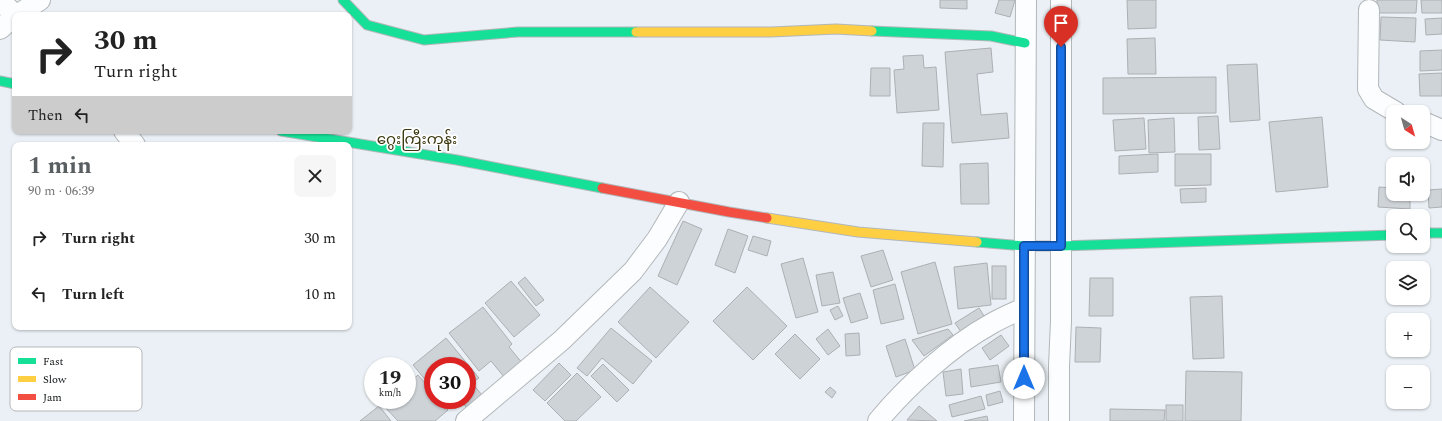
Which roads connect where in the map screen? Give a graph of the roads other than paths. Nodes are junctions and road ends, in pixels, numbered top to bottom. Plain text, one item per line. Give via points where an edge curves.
1 (0, 0) edge
2 (40, 0) edge
3 (343, 0) edge
4 (1026, 0) edge
5 (1061, 0) edge
6 (1369, 10) dead end
7 (12, 12) edge
8 (22, 12) edge
9 (12, 19) edge
10 (0, 29) edge
11 (1025, 43) junction
12 (0, 81) edge
13 (12, 83) edge
14 (1386, 107) edge
15 (1430, 125) edge
16 (1442, 130) edge
17 (288, 134) edge
18 (299, 139) edge
19 (322, 142) edge
20 (352, 146) edge
21 (679, 202) junction
22 (1442, 233) edge
23 (1386, 234) edge
24 (1430, 234) edge
25 (1027, 246) junction
26 (1057, 246) junction
27 (1024, 308) junction
28 (466, 421) edge
29 (878, 421) edge
30 (1024, 421) edge
31 (1059, 421) edge

1 - 7 street
2 - 8 street
3 - 11 street via 367,25 424,40 518,32 771,32 836,29 984,36
4 - 11 street
5 - 26 street
6 - 14 street via 1368,89 1374,99
9 - 10 street
11 - 25 street
12 - 13 street
15 - 16 street
17 - 18 street
18 - 19 street
20 - 21 street via 457,160
21 - 25 street via 858,232
21 - 28 street via 633,271 562,340
22 - 24 street
23 - 26 street
25 - 26 street
25 - 27 street
26 - 31 street via 1061,321
27 - 29 street via 990,324 957,346 924,374
27 - 30 street

